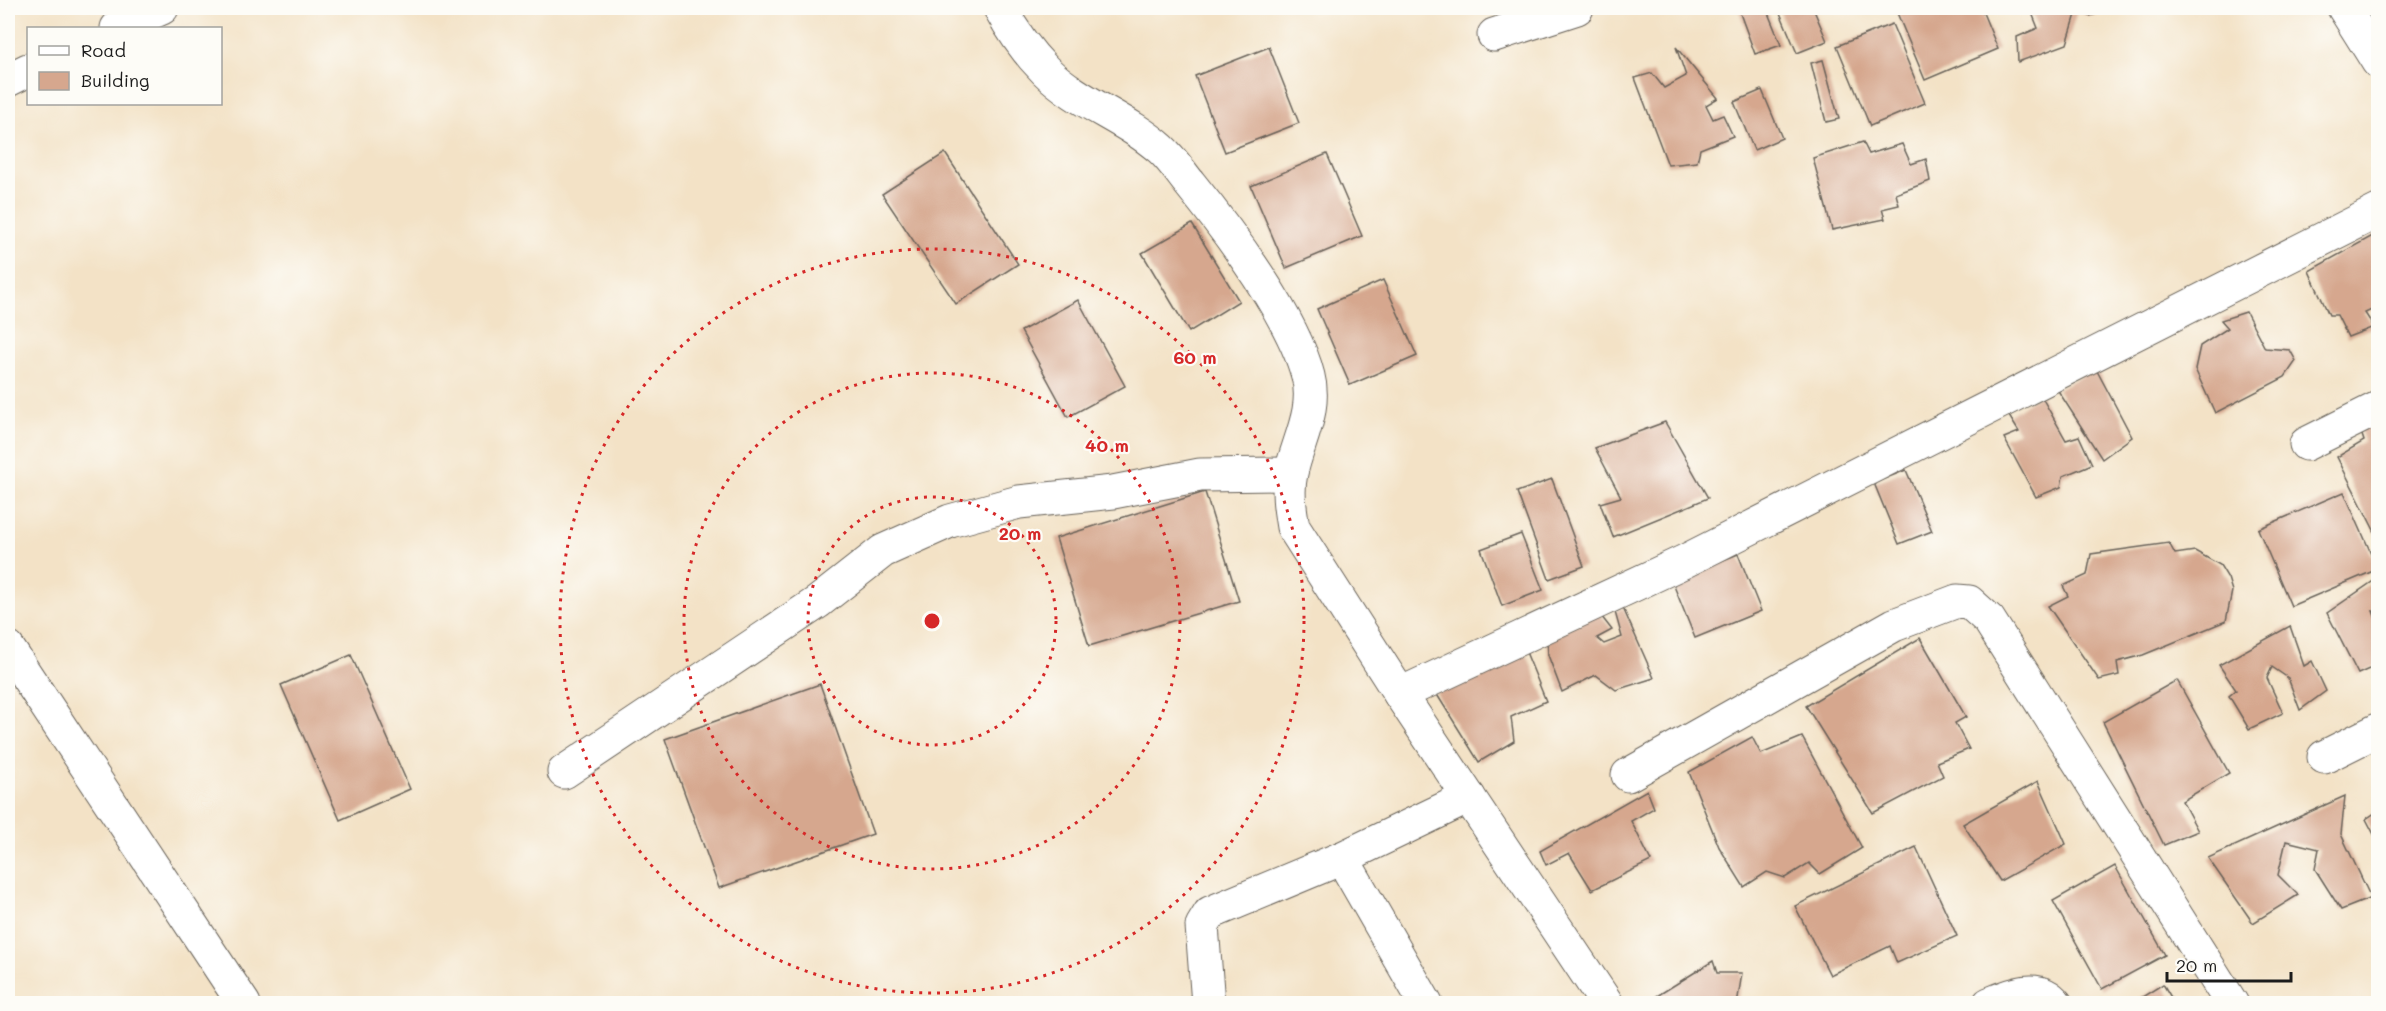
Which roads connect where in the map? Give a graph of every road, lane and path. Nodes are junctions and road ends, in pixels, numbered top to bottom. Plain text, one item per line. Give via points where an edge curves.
1 (162, 8) edge
2 (1000, 8) edge
3 (1577, 8) edge
4 (2344, 8) edge
5 (119, 27) edge
6 (1494, 34) dead end
7 (2379, 62) edge
8 (27, 70) edge
9 (8, 80) edge
10 (2379, 211) edge
11 (2379, 408) edge
12 (2306, 444) dead end
13 (1290, 474) junction
14 (8, 648) edge
15 (1400, 694) junction
16 (2379, 730) edge
17 (2324, 757) dead end
18 (564, 772) dead end
19 (1628, 775) dead end
20 (1469, 798) junction
21 (1342, 858) junction
22 (244, 1004) edge
23 (1208, 1004) edge
24 (1426, 1004) edge
25 (1606, 1004) edge
26 (1989, 1004) edge
27 (2056, 1004) edge
28 (2232, 1004) edge

1 - 5 street
2 - 13 street via 1045,71 1162,150 1213,213 1262,284 1300,351 1309,378 1309,416
3 - 6 street
4 - 7 street
8 - 9 street
10 - 15 street via 1683,562
11 - 12 street
13 - 15 street via 1293,527
13 - 18 street via 1200,475 1113,492 1019,502 950,521 883,550 818,602
14 - 22 street
15 - 20 street
16 - 17 street
19 - 28 street via 1894,625 1958,601 1969,602 1989,620
20 - 21 street
20 - 25 street
21 - 23 street via 1210,913 1202,926
21 - 24 street
26 - 27 street via 2020,992 2035,991 2050,996

